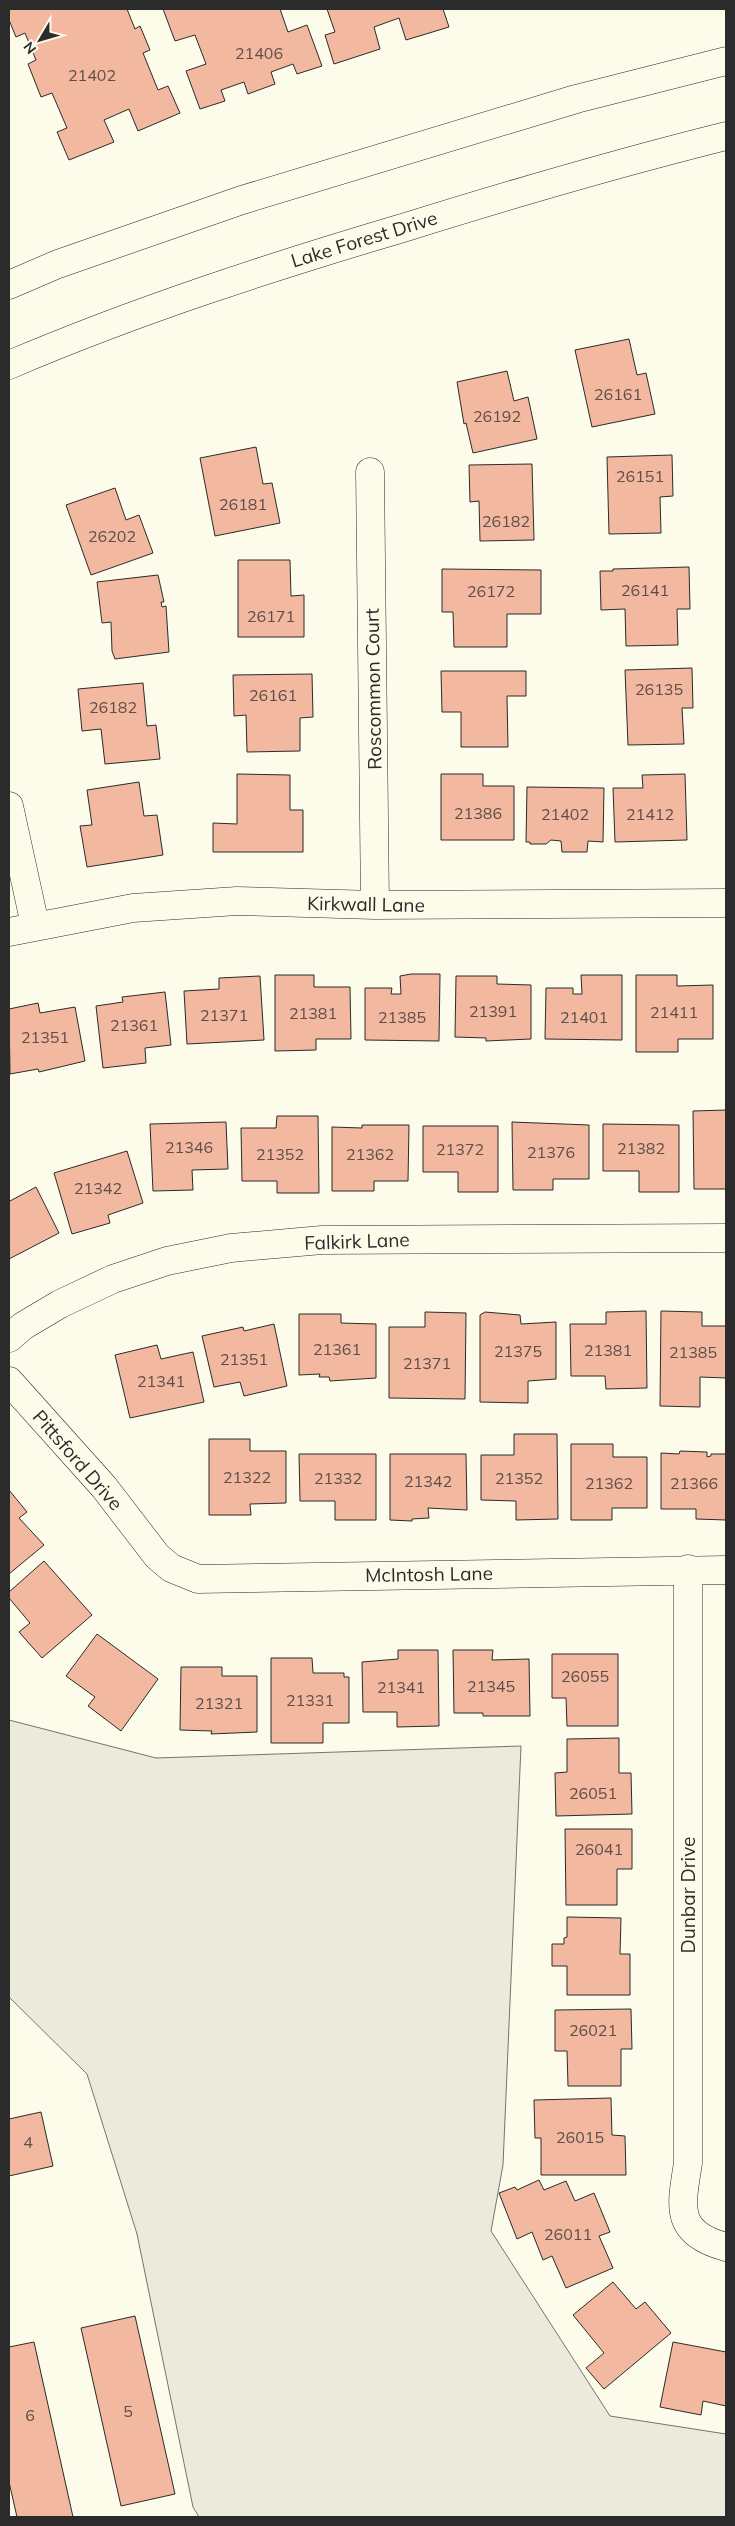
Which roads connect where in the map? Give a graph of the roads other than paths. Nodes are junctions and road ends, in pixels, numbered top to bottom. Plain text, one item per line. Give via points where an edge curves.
1 (726, 61) edge
2 (726, 136) edge
3 (9, 286) edge
4 (9, 365) edge
5 (370, 472) dead end
6 (9, 806) edge
7 (726, 903) edge
8 (375, 905) junction
9 (35, 925) junction
10 (9, 932) edge
11 (726, 1238) edge
12 (9, 1338) edge
13 (9, 1381) edge
14 (146, 1541) joint
15 (688, 1569) junction
16 (726, 1570) edge
17 (726, 2247) edge

1 - 3 street via 576,99 242,200 58,264
2 - 4 street, Lake Forest Drive via 602,168 267,268 83,333
5 - 8 street, Roscommon Court
6 - 9 street
7 - 8 street, Kirkwall Lane
8 - 9 street, Kirkwall Lane via 237,901 133,908
9 - 10 street, Kirkwall Lane
11 - 12 street, Falkirk Lane via 322,1240 232,1248 166,1261 113,1279 60,1304
13 - 14 street, Pittsford Drive via 104,1487
14 - 15 street, McIntosh Lane via 171,1568 198,1580
15 - 16 street, McIntosh Lane
15 - 17 street, Dunbar Drive via 688,2163 682,2204 686,2221 695,2233

